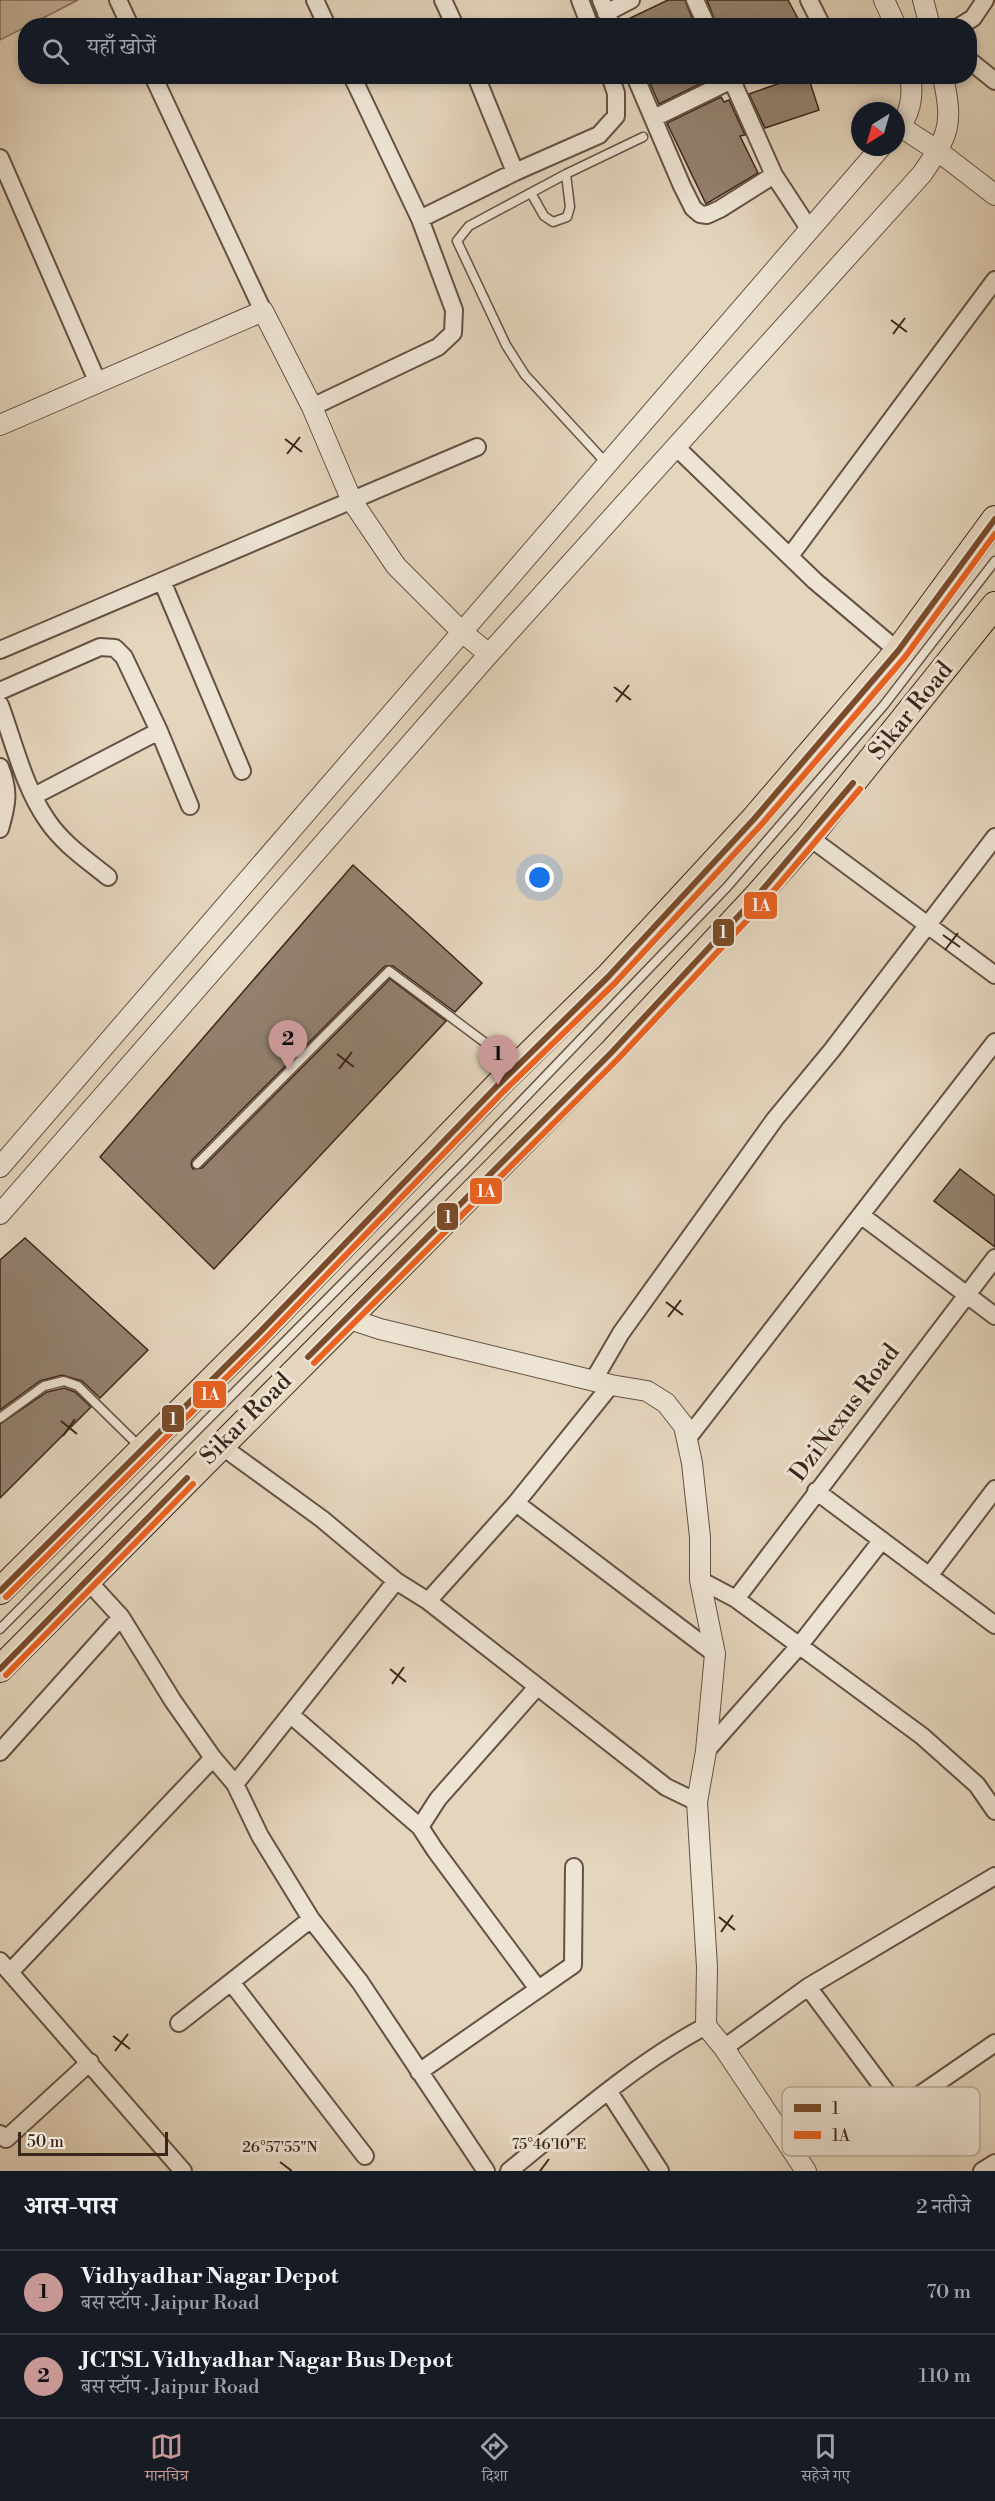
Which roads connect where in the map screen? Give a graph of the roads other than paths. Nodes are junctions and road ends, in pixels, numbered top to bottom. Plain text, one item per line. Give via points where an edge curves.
1 (118, 0) edge
2 (315, 0) edge
3 (443, 0) edge
4 (580, 0) edge
5 (631, 0) edge
6 (695, 0) edge
7 (809, 0) edge
8 (884, 0) edge
9 (923, 0) edge
10 (985, 0) edge
11 (607, 13) edge
12 (126, 18) edge
13 (323, 18) edge
14 (451, 18) edge
15 (587, 18) edge
16 (703, 18) edge
17 (818, 18) edge
18 (892, 18) edge
19 (928, 18) edge
20 (973, 18) edge
21 (977, 67) edge
22 (995, 81) edge
23 (157, 84) edge
24 (356, 84) edge
25 (479, 84) edge
26 (613, 84) edge
27 (639, 84) edge
28 (722, 84) edge
29 (736, 84) edge
30 (912, 84) edge
31 (945, 84) edge
32 (905, 116) edge
33 (654, 118) junction
34 (905, 133) edge
35 (643, 137) dead end
36 (938, 151) junction
37 (873, 156) edge
38 (0, 158) edge
39 (515, 172) junction
40 (566, 174) junction
41 (774, 175) junction
42 (531, 193) junction
43 (995, 195) edge
44 (420, 219) junction
45 (810, 230) junction
46 (995, 280) edge
47 (263, 311) junction
48 (98, 383) junction
49 (312, 407) junction
50 (0, 425) edge
51 (477, 447) dead end
52 (677, 448) junction
53 (607, 464) junction
54 (352, 501) junction
55 (995, 519) edge
56 (790, 556) junction
57 (995, 561) edge
58 (162, 581) junction
59 (993, 612) edge
60 (462, 632) junction
61 (0, 650) edge
62 (898, 651) junction
63 (489, 654) junction
64 (0, 691) edge
65 (0, 705) edge
66 (159, 731) junction
67 (0, 767) edge
68 (242, 771) dead end
69 (34, 796) junction
70 (190, 806) dead end
71 (0, 829) edge
72 (809, 837) junction
73 (995, 837) edge
74 (108, 877) dead end
75 (927, 925) junction
76 (995, 975) edge
77 (995, 1042) edge
78 (518, 1067) junction
79 (197, 1164) dead end
80 (0, 1167) edge
81 (0, 1214) edge
82 (862, 1216) junction
83 (995, 1258) edge
84 (967, 1294) junction
85 (995, 1316) edge
86 (347, 1318) junction
87 (602, 1383) junction
88 (0, 1418) edge
89 (687, 1439) junction
90 (220, 1445) junction
91 (142, 1449) junction
92 (995, 1489) edge
93 (816, 1491) junction
94 (516, 1503) junction
95 (882, 1540) junction
96 (929, 1575) junction
97 (700, 1580) junction
98 (88, 1581) junction
99 (396, 1581) junction
100 (0, 1591) edge
101 (736, 1599) junction
102 (428, 1601) junction
103 (121, 1617) junction
104 (995, 1625) edge
105 (0, 1629) edge
106 (799, 1646) junction
107 (715, 1654) junction
108 (0, 1669) edge
109 (537, 1687) junction
110 (291, 1715) junction
111 (706, 1751) junction
112 (0, 1752) edge
113 (213, 1758) junction
114 (235, 1784) junction
115 (697, 1802) junction
116 (995, 1811) edge
117 (420, 1827) junction
118 (574, 1867) dead end
119 (995, 1876) edge
120 (311, 1919) junction
121 (6, 1966) edge
122 (231, 1982) junction
123 (808, 1987) junction
124 (538, 1989) junction
125 (179, 2023) dead end
126 (706, 2026) junction
127 (995, 2043) edge
128 (724, 2048) junction
129 (90, 2062) junction
130 (419, 2072) junction
131 (883, 2087) edge
132 (931, 2087) edge
133 (609, 2091) junction
134 (0, 2134) edge
135 (782, 2135) edge
136 (365, 2156) dead end
137 (796, 2156) edge
138 (995, 2163) edge
139 (183, 2171) edge
140 (486, 2171) edge
141 (509, 2171) edge
142 (660, 2171) edge
143 (806, 2171) edge
144 (982, 2171) edge

1 - 12 street
2 - 13 street
3 - 14 street
4 - 15 street
5 - 11 street
6 - 16 street
7 - 17 street
8 - 18 street
9 - 19 street
10 - 20 street
21 - 22 street
23 - 47 street
24 - 44 street
25 - 39 street
26 - 39 street via 616,116 599,135
27 - 33 street
28 - 33 street
29 - 41 street
30 - 32 street
31 - 36 street via 950,111 946,135
33 - 41 street via 682,186 700,214 720,209
34 - 36 street
35 - 40 lane
36 - 43 street
36 - 52 street via 922,174
37 - 45 street
38 - 48 street
39 - 44 street
40 - 42 lane
40 - 42 lane via 570,207 567,217 553,222 544,216
41 - 45 street
42 - 53 lane via 469,226 457,242 506,345 525,375
44 - 49 street via 454,310 453,333 438,347
45 - 53 street
46 - 56 street
47 - 48 street
47 - 49 street
48 - 50 street
49 - 54 street
51 - 54 street
52 - 56 street
52 - 63 street
53 - 60 street
54 - 58 street
54 - 60 street via 396,566
55 - 62 main road
56 - 62 street
57 - 105 lane via 884,705 727,886 464,1161
58 - 61 street
58 - 68 street
59 - 72 main road, Sikar Road
60 - 63 street
60 - 80 street
62 - 78 main road via 754,819 608,977
63 - 81 street
64 - 66 street via 100,647 115,648 124,657
65 - 69 street
66 - 69 street
66 - 70 street
67 - 71 street via 8,802
69 - 74 street via 48,821 69,844
72 - 75 street
72 - 86 main road, Sikar Road via 611,1053
73 - 75 street
75 - 76 street
75 - 87 street via 775,1119 621,1333
77 - 82 street
78 - 79 lane via 389,971
78 - 91 main road
82 - 84 street
82 - 89 street
83 - 84 street, DziNexus Road
84 - 85 street
84 - 93 street, DziNexus Road
86 - 87 street
86 - 90 main road, Sikar Road
87 - 89 street via 647,1391 666,1403 684,1426
87 - 94 street
88 - 91 lane via 44,1386 64,1381 78,1386
89 - 97 street via 700,1537
90 - 98 main road, Sikar Road
90 - 99 street via 322,1518
91 - 100 main road
92 - 96 street
93 - 95 street
93 - 101 street, DziNexus Road
94 - 102 street
94 - 107 street
95 - 96 street
95 - 106 street
96 - 104 street
97 - 101 street
97 - 107 street
98 - 103 street
98 - 108 main road, Sikar Road
99 - 102 street
99 - 110 street
101 - 106 street
102 - 109 street
103 - 112 street
103 - 113 street via 172,1701
106 - 111 street
106 - 116 street via 922,1736 977,1785
107 - 111 street
109 - 115 street via 666,1787
109 - 117 street via 438,1799
110 - 114 street
110 - 117 street
111 - 115 street
113 - 114 street
113 - 121 street
114 - 120 street via 260,1836
115 - 126 street via 707,1967
117 - 124 street
118 - 124 street via 573,1965
119 - 123 street
120 - 122 street
120 - 130 street via 360,1982
121 - 129 street
122 - 125 street
122 - 136 street
123 - 128 street
123 - 131 street
124 - 130 street
126 - 128 street
126 - 133 street via 684,2037
127 - 132 street
128 - 135 street
129 - 134 street via 6,2139
129 - 139 street
130 - 140 street
133 - 141 street
133 - 142 street
137 - 143 street
138 - 144 street

